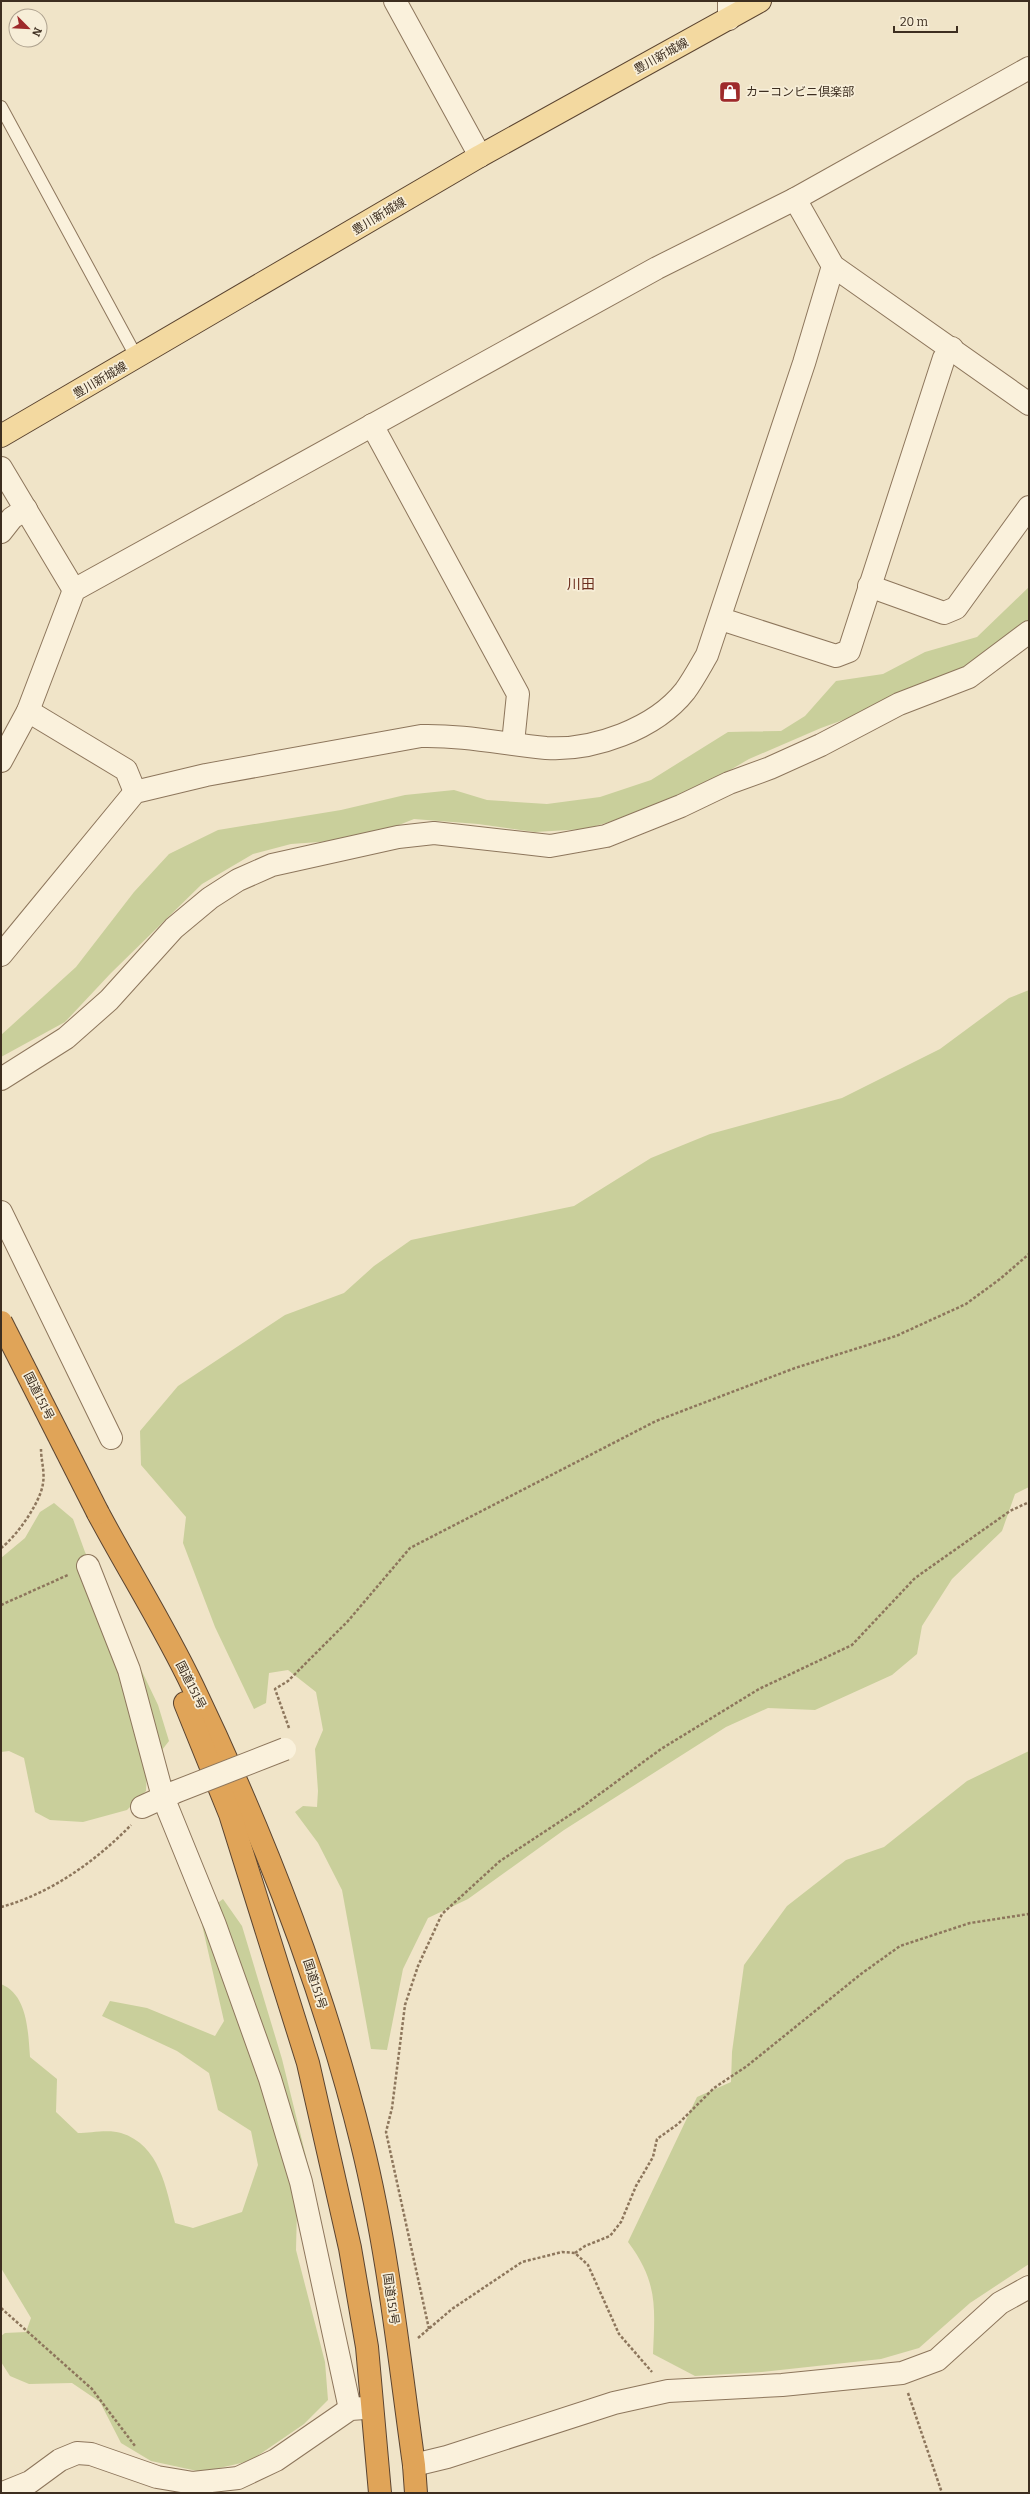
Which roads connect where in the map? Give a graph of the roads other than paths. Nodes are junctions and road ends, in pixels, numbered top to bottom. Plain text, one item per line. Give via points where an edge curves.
1 (395, 1) edge
2 (760, 1) edge
3 (729, 10) edge
4 (1029, 68) edge
5 (1, 107) edge
6 (480, 156) junction
7 (795, 199) junction
8 (834, 266) junction
9 (952, 348) junction
10 (137, 358) junction
11 (1029, 404) edge
12 (372, 425) junction
13 (1, 436) edge
14 (1, 468) edge
15 (1029, 506) edge
16 (26, 509) junction
17 (1, 532) edge
18 (869, 586) junction
19 (74, 590) junction
20 (721, 619) junction
21 (1029, 632) edge
22 (28, 711) junction
23 (513, 743) junction
24 (1, 761) edge
25 (135, 792) junction
26 (1, 955) edge
27 (1, 1079) edge
28 (1, 1212) edge
29 (1, 1322) edge
30 (111, 1438) dead end
31 (98, 1513) junction
32 (88, 1566) road end
33 (285, 1749) road end
34 (169, 1795) junction
35 (142, 1807) road end
36 (1029, 2287) edge
37 (374, 2407) junction
38 (350, 2409) junction
39 (414, 2465) junction
40 (3, 2493) edge
41 (380, 2493) edge
42 (416, 2493) edge

1 - 6 street
2 - 3 main road, 豊川新城線
3 - 6 main road, 豊川新城線
4 - 7 street
5 - 10 lane
6 - 10 main road, 豊川新城線
7 - 8 street
7 - 12 street via 657,268
8 - 9 street
8 - 20 street
9 - 11 street
9 - 18 street via 944,358
10 - 13 main road, 豊川新城線
12 - 19 street
12 - 23 street via 518,694
14 - 16 street
15 - 18 street via 956,608 944,613
16 - 17 street via 12,518
16 - 19 street
18 - 20 street via 849,651 836,656
19 - 22 street
20 - 23 street via 708,655 684,692 659,714 618,738 586,747 546,748
21 - 27 street via 969,677 899,704 821,745 770,768 606,836 550,846 434,833 398,837 272,865 238,880 210,898 174,928 109,1000 66,1038
22 - 24 street
22 - 25 street via 126,770
23 - 25 street via 454,735 422,736 206,775
25 - 26 street
28 - 30 street
29 - 31 highway, 国道151号, bridge
31 - 37 highway, 国道151号 via 180,1690 230,1814 280,1968 308,2063 350,2248
31 - 39 highway, 国道151号 via 192,1685 249,1810 309,1964 362,2144 382,2243
32 - 34 street via 128,1670
33 - 34 street, bridge
34 - 35 street
34 - 38 street via 272,2086 301,2182
36 - 39 street via 1000,2303 937,2360 902,2373 782,2385 668,2391 614,2403 454,2455
37 - 38 street
37 - 41 highway, 国道151号
38 - 40 street via 276,2460 238,2478 193,2482 157,2477 91,2454 77,2453 60,2460 30,2482
39 - 42 highway, 国道151号

